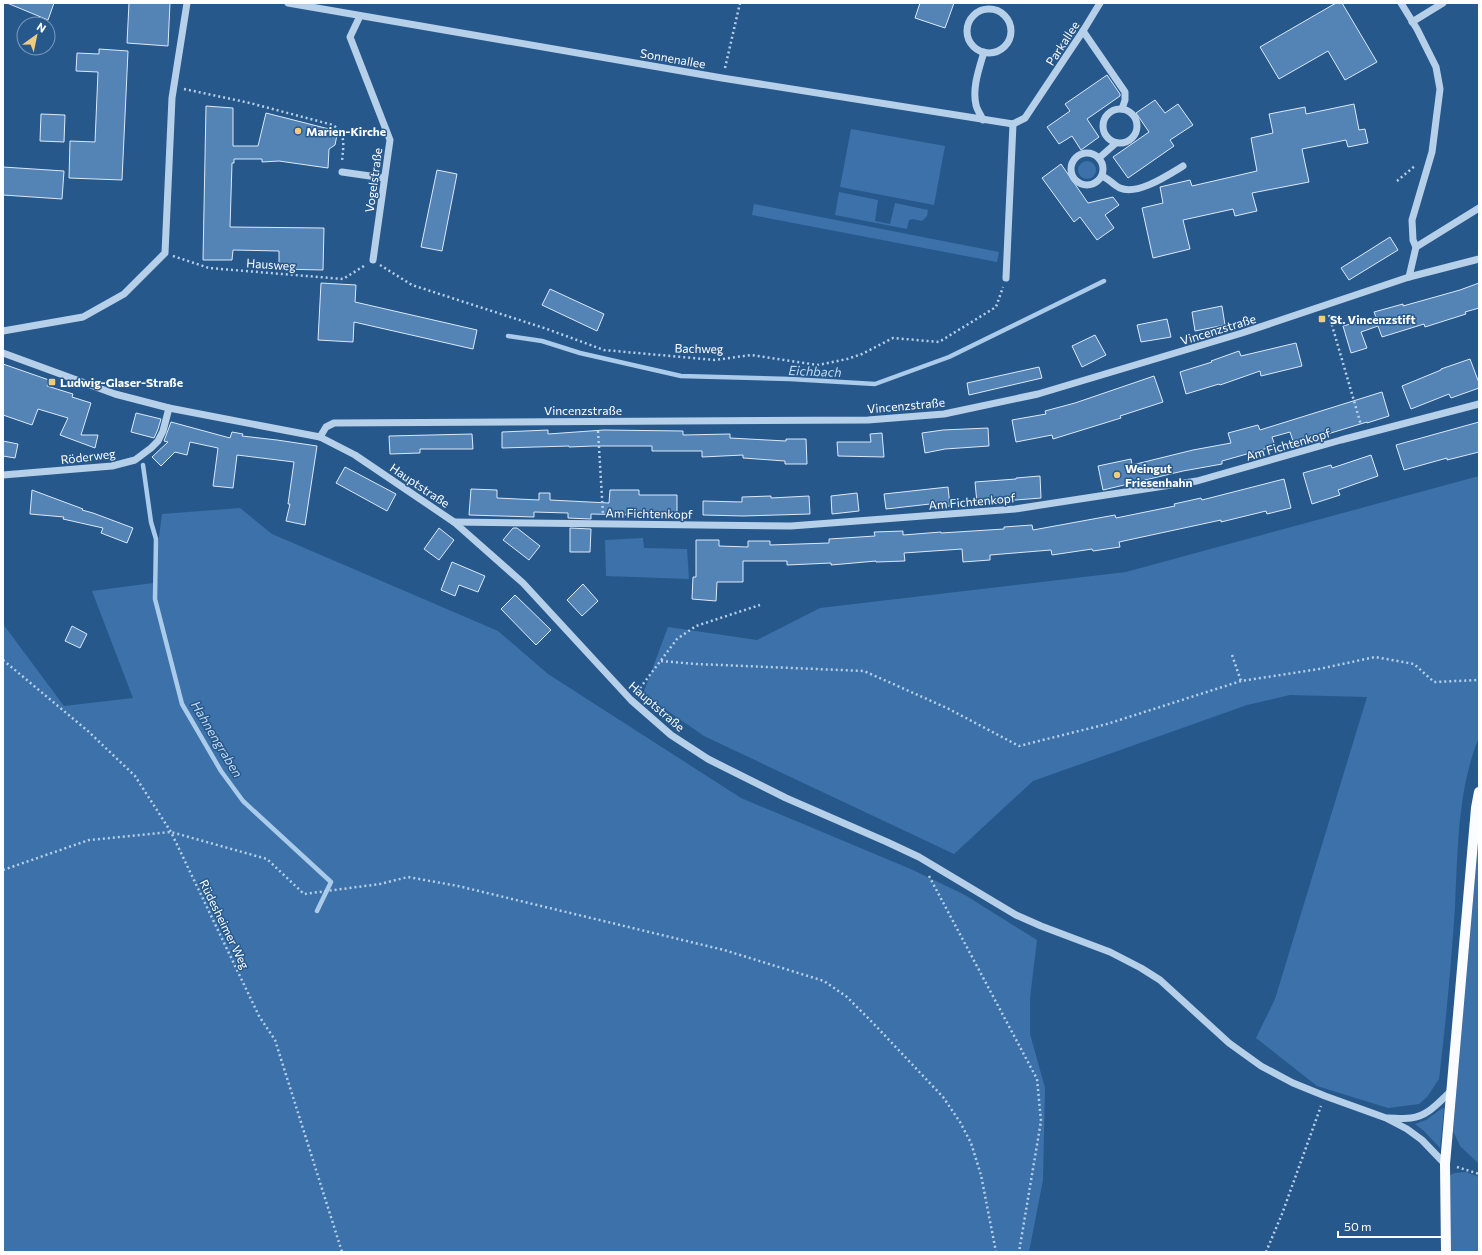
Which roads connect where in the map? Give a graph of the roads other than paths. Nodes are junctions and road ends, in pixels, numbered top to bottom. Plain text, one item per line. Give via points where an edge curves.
1 (187, 3) edge
2 (288, 3) edge
3 (1100, 3) edge
4 (1401, 3) edge
5 (1442, 3) edge
6 (360, 16) junction
7 (1412, 22) junction
8 (1083, 31) junction
9 (984, 52) junction
10 (1122, 109) junction
11 (983, 120) junction
12 (1013, 124) junction
13 (1116, 143) junction
14 (1099, 158) junction
15 (1183, 166) dead end
16 (342, 172) road end
17 (1102, 176) junction
18 (384, 178) junction
19 (1479, 208) edge
20 (1416, 248) junction
21 (1479, 259) edge
22 (373, 260) road end
23 (1409, 277) junction
24 (1006, 278) road end
25 (3, 331) edge
26 (3, 353) edge
27 (1479, 404) edge
28 (169, 408) junction
29 (320, 437) junction
30 (3, 475) edge
31 (454, 522) junction
32 (1479, 792) edge
33 (1451, 1091) junction
34 (1386, 1118) junction
35 (1445, 1164) junction
36 (1446, 1252) edge

1 - 25 street via 172,106 165,253 124,294 83,317
2 - 6 street, Sonnenallee
3 - 8 street, Parkallee
4 - 7 street
5 - 7 street
6 - 11 street, Sonnenallee
6 - 18 street, Vogelstraße via 350,37 390,140
7 - 20 street via 1436,67 1440,89 1432,152 1412,220
8 - 10 street via 1125,92 1126,100
8 - 12 street, Parkallee via 1025,118
9 - 9 street via 998,51 1009,41 1011,34 1008,20 996,10 982,10 976,13 968,25 968,39 972,45
9 - 11 street via 975,89 976,106
10 - 13 street via 1111,111 1103,125 1106,136
10 - 13 street via 1134,117 1136,131 1126,142
11 - 12 street, Sonnenallee
12 - 24 street
13 - 14 street
14 - 17 street via 1103,166
14 - 17 street via 1090,153 1080,155 1072,162 1071,172 1076,182 1086,186 1096,184
15 - 17 street via 1148,185 1130,190 1121,188
16 - 18 street
18 - 22 street, Vogelstraße
19 - 20 street
20 - 23 street
21 - 23 street, Vincenzstraße
23 - 29 street, Vincenzstraße via 1242,333 1046,392 944,414 868,420 334,423 326,427
26 - 28 street, Hauptstraße via 115,394
27 - 31 street, Am Fichtenkopf via 1197,481 1015,509 791,526
28 - 29 street, Hauptstraße
28 - 30 street, Röderweg via 158,441 135,460 112,466
29 - 31 street, Hauptstraße via 355,455
31 - 34 street, Hauptstraße via 523,583 631,700 671,735 708,758 786,798 919,858 1016,915 1110,952 1141,968 1160,980 1229,1043 1261,1066 1324,1096
32 - 33 main road
33 - 34 street via 1432,1110 1424,1114 1412,1118
33 - 35 main road
34 - 35 street via 1422,1140
35 - 36 main road

